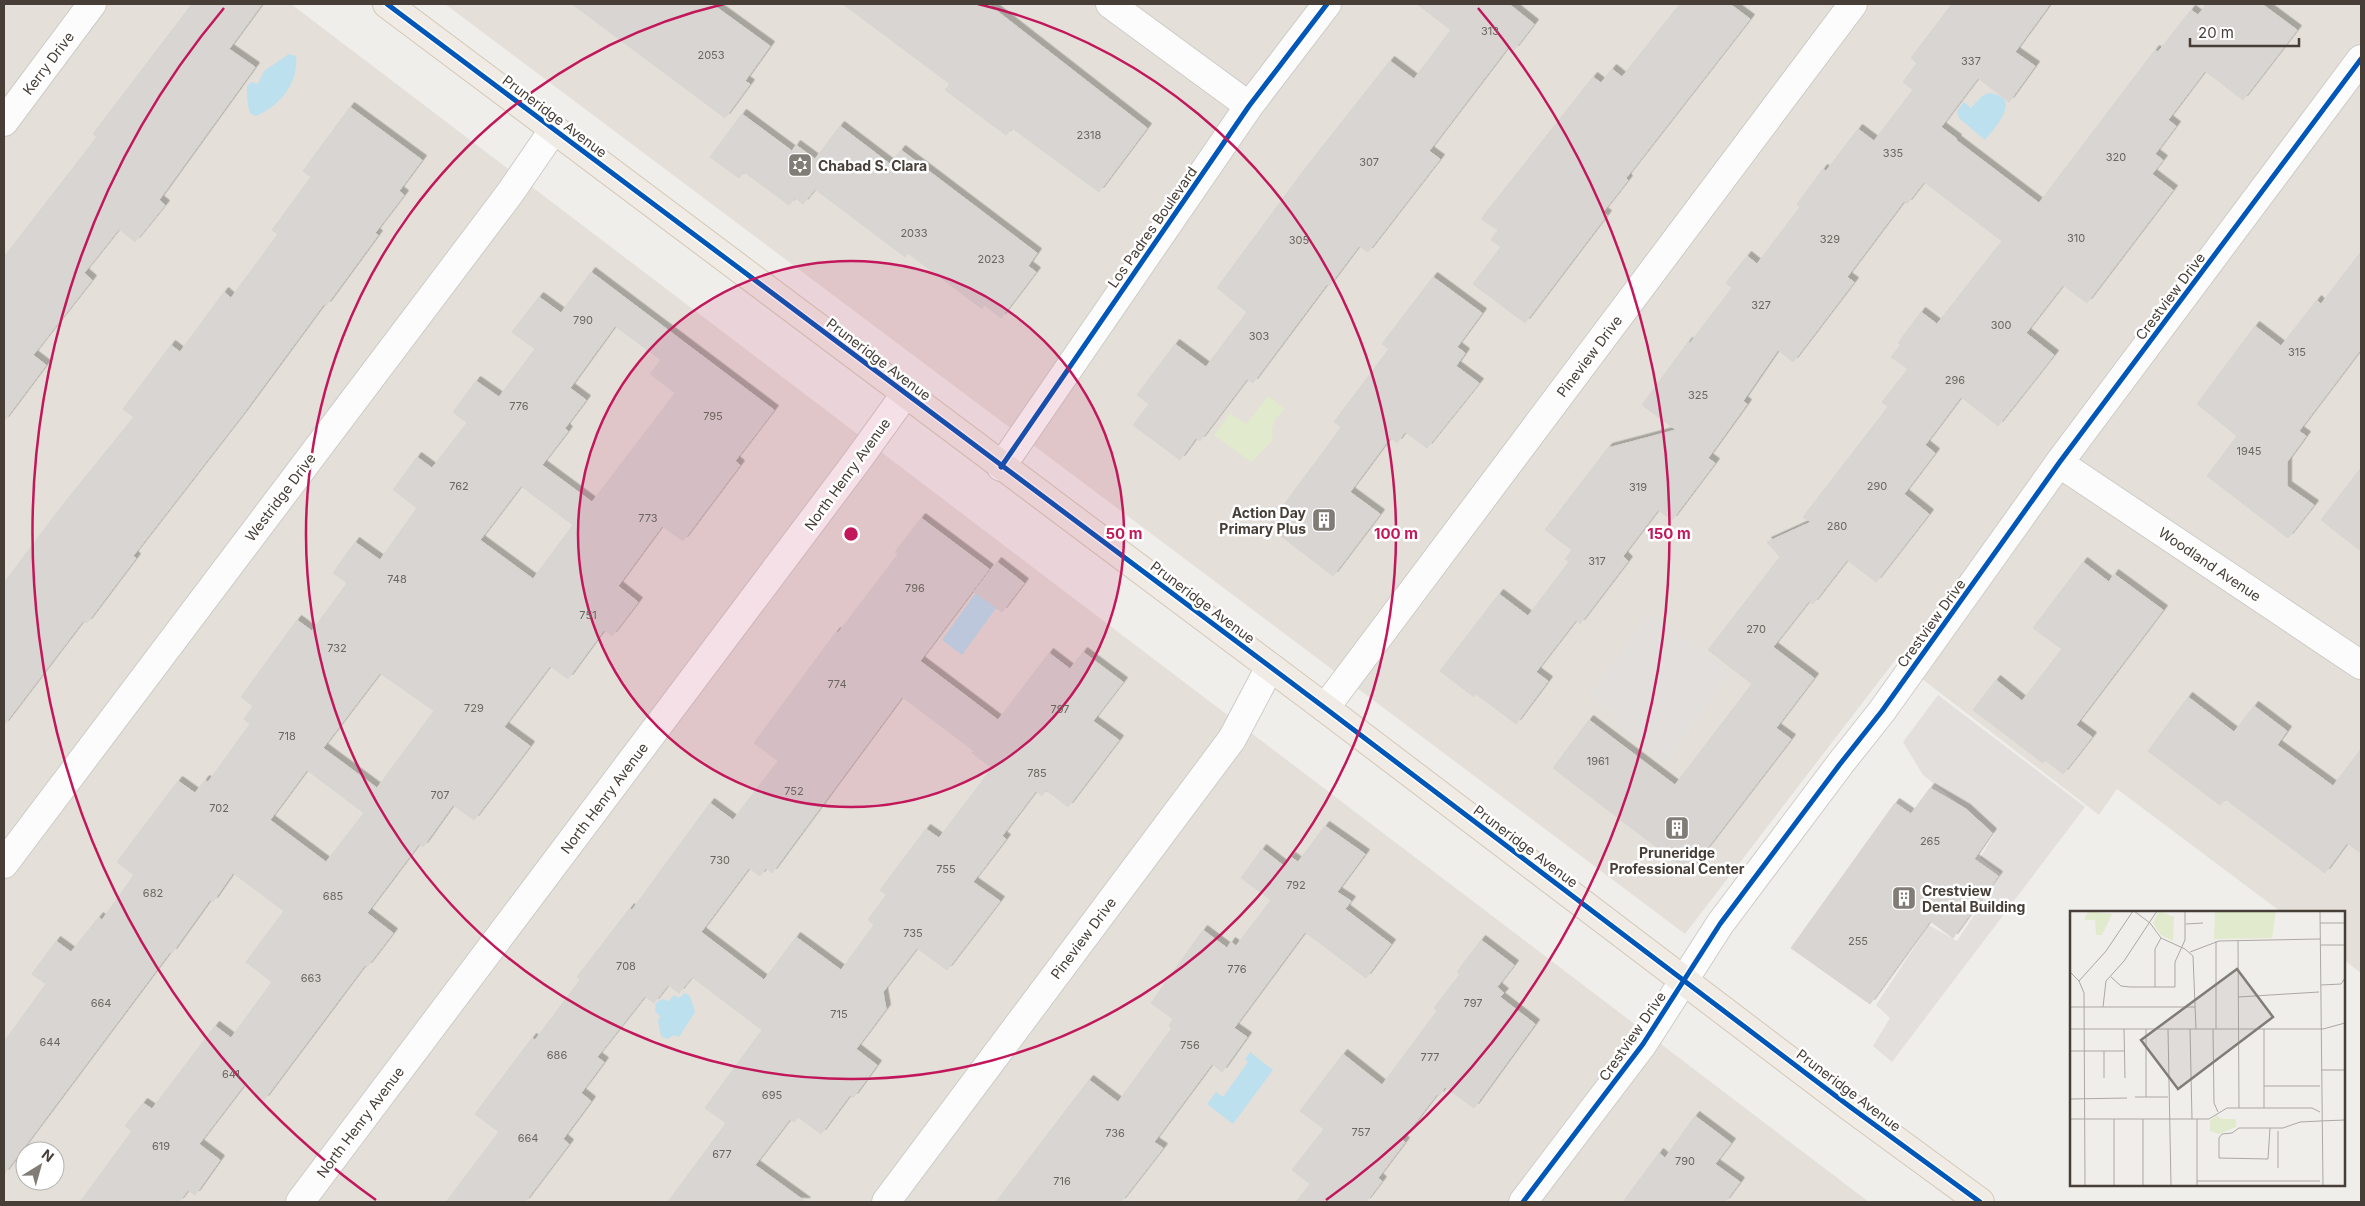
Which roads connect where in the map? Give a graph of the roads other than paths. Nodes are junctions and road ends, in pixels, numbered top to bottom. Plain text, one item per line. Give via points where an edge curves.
1 (92, 4) edge
2 (386, 4) edge
3 (1110, 4) edge
4 (1327, 4) edge
5 (1853, 4) edge
6 (2361, 59) edge
7 (1248, 106) junction
8 (4, 122) edge
9 (554, 129) junction
10 (906, 393) junction
11 (2060, 463) junction
12 (1001, 467) junction
13 (2361, 664) edge
14 (1270, 667) junction
15 (1325, 708) junction
16 (4, 864) edge
17 (1685, 980) junction
18 (300, 1202) edge
19 (886, 1202) edge
20 (1523, 1202) edge
21 (1980, 1202) edge

1 - 8 street, Kerry Drive
2 - 9 main road, Pruneridge Avenue
3 - 7 street
4 - 7 street, Los Padres Boulevard
5 - 15 street, Pineview Drive
6 - 11 street, Crestview Drive
7 - 12 street, Los Padres Boulevard
9 - 10 main road, Pruneridge Avenue
9 - 16 street, Westridge Drive via 510,193
10 - 12 main road, Pruneridge Avenue
10 - 18 street, North Henry Avenue
11 - 13 street, Woodland Avenue
11 - 17 street, Crestview Drive via 1882,711 1720,924
12 - 14 main road, Pruneridge Avenue
14 - 15 main road, Pruneridge Avenue
14 - 19 street, Pineview Drive via 1232,738
15 - 17 main road, Pruneridge Avenue
17 - 20 street, Crestview Drive via 1643,1044
17 - 21 main road, Pruneridge Avenue

